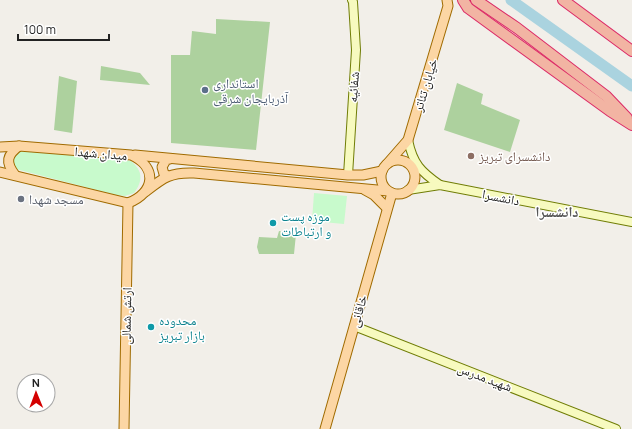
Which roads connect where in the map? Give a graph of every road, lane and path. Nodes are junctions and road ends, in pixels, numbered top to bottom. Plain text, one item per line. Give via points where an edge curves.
1 (352, 0) edge
2 (447, 0) edge
3 (463, 0) edge
4 (476, 0) edge
5 (563, 0) edge
6 (632, 51) edge
7 (632, 124) edge
8 (408, 140) junction
9 (19, 146) junction
10 (0, 147) edge
11 (131, 155) junction
12 (170, 159) junction
13 (385, 167) junction
14 (0, 172) edge
15 (15, 175) junction
16 (348, 175) junction
17 (168, 176) junction
18 (440, 185) junction
19 (362, 188) junction
20 (408, 190) junction
21 (390, 192) junction
22 (144, 193) junction
23 (128, 203) junction
24 (387, 208) junction
25 (632, 222) edge
26 (354, 326) junction
27 (124, 429) edge
28 (325, 429) edge
29 (616, 429) edge

1 - 16 main road, شفائیه via 356,50
2 - 8 main road, خیابان تئاتر via 448,6
3 - 7 highway via 468,8 610,111
4 - 7 highway via 606,96
5 - 6 highway
8 - 13 main road, خیابان تئاتر
8 - 18 main road via 414,160 421,171
9 - 10 main road, میدان شهدا
9 - 11 main road, میدان شهدا
9 - 15 main road via 9,156 8,163
11 - 12 main road
11 - 22 main road, میدان شهدا via 140,159 148,170 149,184
12 - 16 main road
12 - 17 main road via 166,160 162,167 164,174
13 - 16 main road via 363,175
13 - 20 main road via 395,160 400,160 411,167 414,183
13 - 21 main road via 381,180
14 - 15 main road
15 - 23 main road
17 - 19 main road via 194,173
17 - 22 main road
18 - 20 main road
18 - 25 main road, دانشسرا
19 - 21 main road
19 - 24 main road via 374,195
20 - 21 main road via 400,194
21 - 24 main road, خاقانی
22 - 23 main road
23 - 27 main road, ارتش شمالی
24 - 26 main road, خاقانی
26 - 28 main road, خاقانی
26 - 29 main road, شهید مدرس

